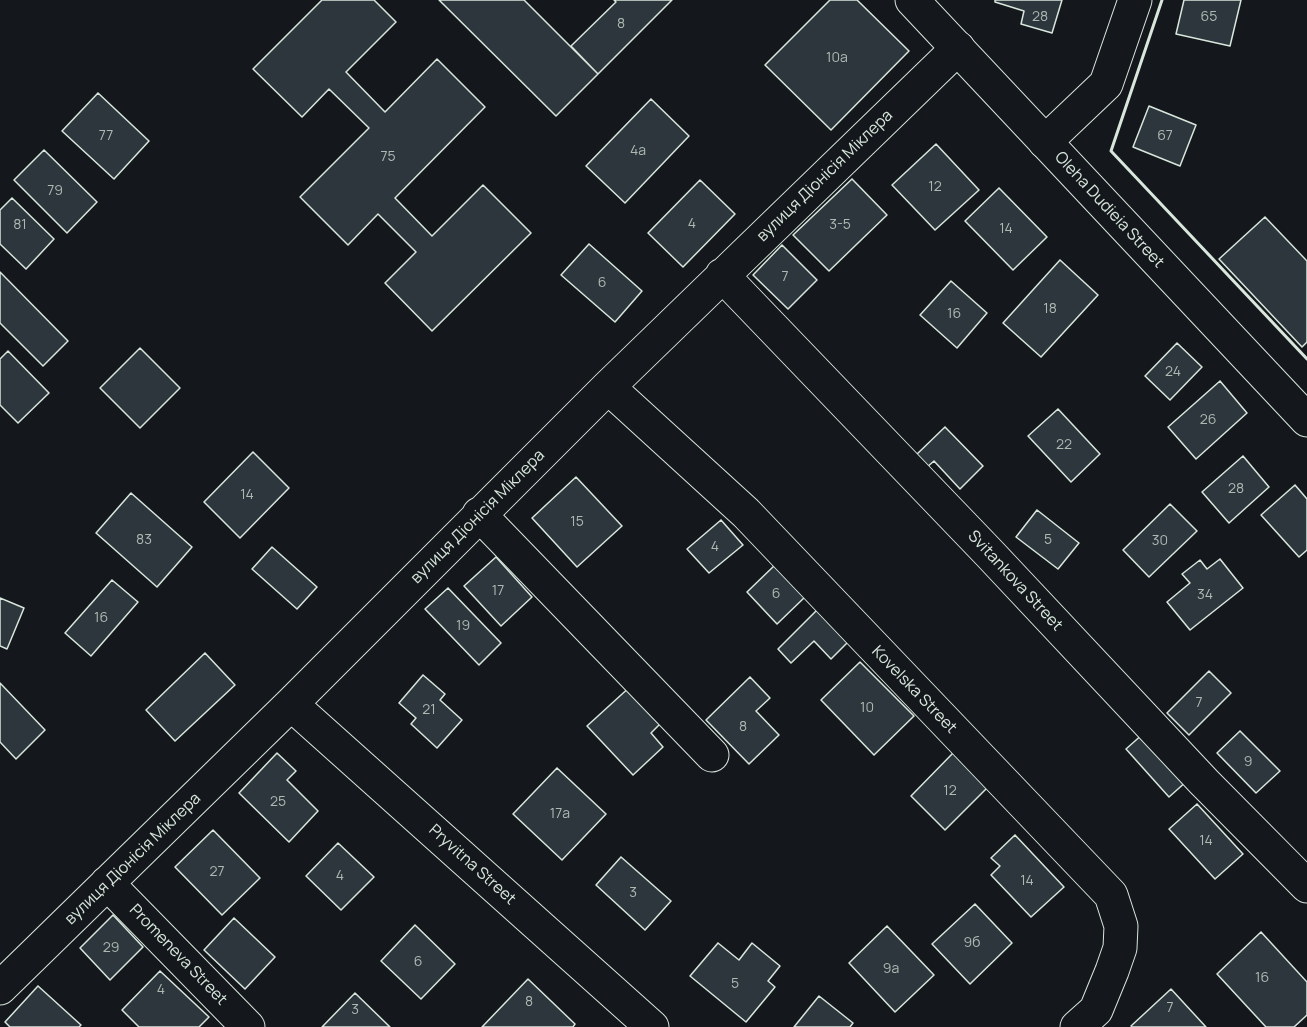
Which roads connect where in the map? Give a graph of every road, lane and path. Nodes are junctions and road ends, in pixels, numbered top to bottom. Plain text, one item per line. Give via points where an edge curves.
1 (912, 0) edge
2 (1135, 0) edge
3 (958, 48) junction
4 (1045, 142) junction
5 (722, 275) junction
6 (608, 387) junction
7 (1307, 420) edge
8 (479, 514) junction
9 (291, 704) junction
10 (712, 755) dead end
11 (107, 883) junction
12 (1307, 886) edge
13 (0, 988) edge
14 (248, 1027) edge
15 (652, 1027) edge
16 (1077, 1027) edge

1 - 3 street, Oleha Dudieia Street
2 - 4 street via 1106,84
3 - 4 street, Oleha Dudieia Street
3 - 5 street, вулиця Діонісія Міклера
4 - 7 street, Oleha Dudieia Street
5 - 6 street, вулиця Діонісія Міклера
5 - 12 street, Svitankova Street
6 - 8 street, вулиця Діонісія Міклера
6 - 16 street, Kovelska Street via 746,513 1111,895 1121,926 1120,948 1096,1010
8 - 9 street, вулиця Діонісія Міклера
8 - 10 street
9 - 11 street, вулиця Діонісія Міклера
9 - 15 street, Pryvitna Street
11 - 13 street, вулиця Діонісія Міклера
11 - 14 street, Promeneva Street

